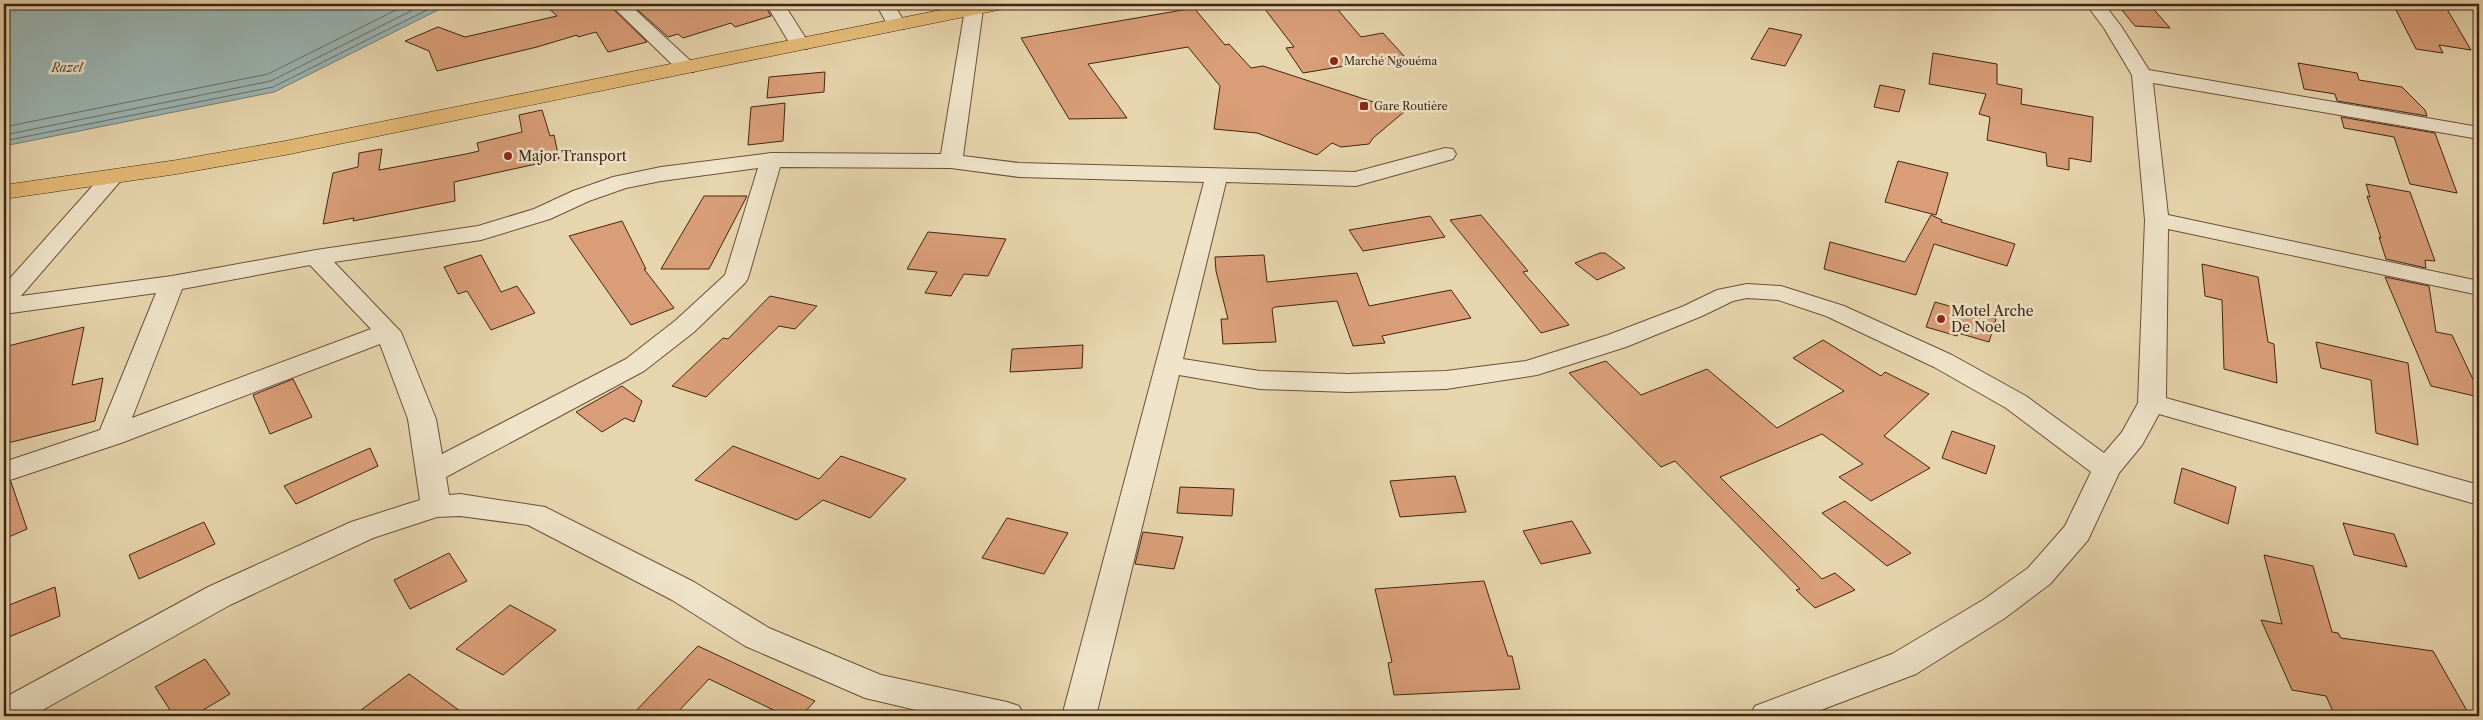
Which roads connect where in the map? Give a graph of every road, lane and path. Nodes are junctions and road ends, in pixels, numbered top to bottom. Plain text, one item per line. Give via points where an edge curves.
1 (619, 4) edge
2 (775, 4) edge
3 (885, 4) edge
4 (998, 4) edge
5 (2095, 4) edge
6 (974, 9) junction
7 (897, 25) junction
8 (800, 45) junction
9 (687, 68) junction
10 (2142, 75) junction
11 (2479, 133) edge
12 (1445, 154) dead end
13 (771, 160) junction
14 (951, 161) junction
15 (1217, 175) junction
16 (113, 177) junction
17 (4, 192) edge
18 (2157, 220) junction
19 (316, 257) junction
20 (172, 283) junction
21 (2479, 288) edge
22 (4, 300) edge
23 (4, 306) edge
24 (388, 332) junction
25 (1169, 364) junction
26 (2152, 403) junction
27 (111, 436) junction
28 (2107, 470) junction
29 (4, 472) edge
30 (429, 473) junction
31 (2479, 495) edge
32 (436, 506) junction
33 (4, 716) edge
34 (1007, 716) edge
35 (1079, 716) edge
36 (1767, 716) edge

1 - 9 street
2 - 8 street
3 - 7 street
4 - 6 main road
5 - 10 street
6 - 7 main road
6 - 14 street
7 - 8 main road
8 - 9 main road
9 - 16 main road via 285,148
10 - 11 street
10 - 18 street
12 - 15 street via 1356,179
13 - 14 street
13 - 19 street via 621,182 542,214 481,233
13 - 30 street via 736,278 685,326 634,365
14 - 15 street via 1019,170
15 - 25 street
16 - 17 main road
16 - 22 street
18 - 21 street
18 - 26 street
19 - 20 street
19 - 24 street
20 - 23 street
20 - 27 street
24 - 27 street
24 - 30 street via 422,419
25 - 28 street via 1260,380 1348,383 1446,380 1528,369 1617,341 1726,295 1747,290 1781,293 1835,311 1943,361 2016,402
25 - 35 street
26 - 28 street via 2132,438
26 - 31 street
27 - 29 street
28 - 36 street via 2077,532 2039,576 1994,610 1904,664
30 - 32 street
32 - 33 street via 362,530 219,596
32 - 34 street via 460,505 534,515 682,591 757,637 796,655 877,688

